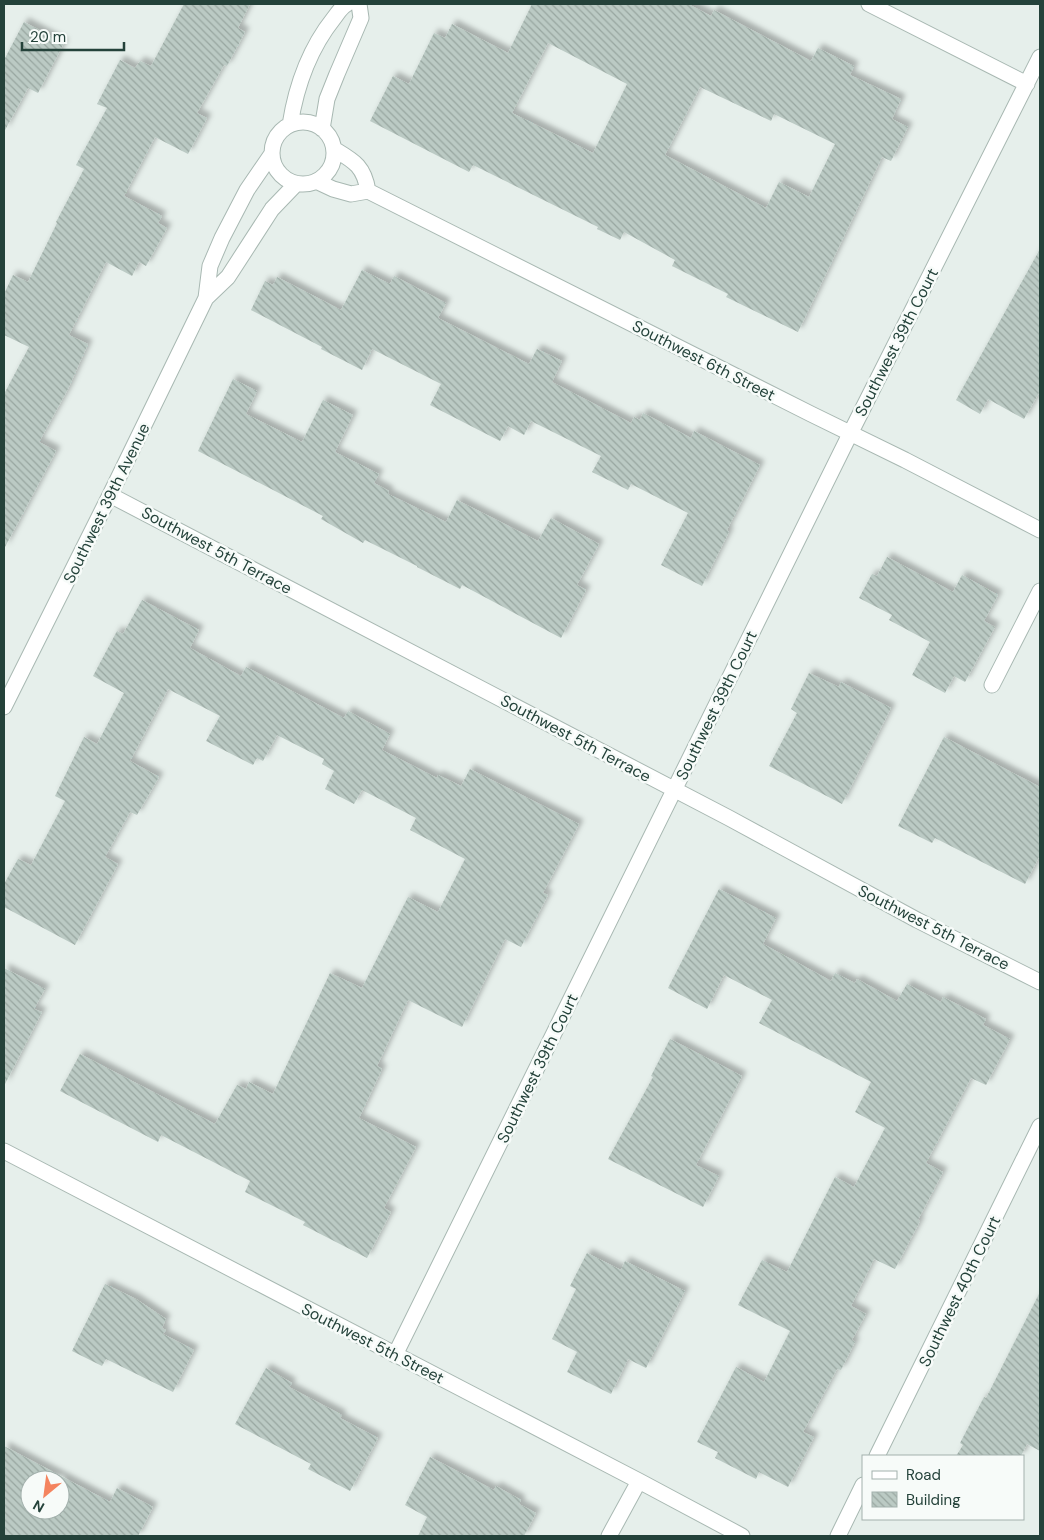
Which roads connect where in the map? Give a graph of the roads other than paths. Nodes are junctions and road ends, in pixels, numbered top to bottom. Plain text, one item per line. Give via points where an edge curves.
1 (346, 4) edge
2 (359, 4) edge
3 (870, 4) edge
4 (1040, 57) edge
5 (1027, 84) junction
6 (290, 125) junction
7 (322, 129) junction
8 (334, 149) junction
9 (271, 155) junction
10 (316, 182) junction
11 (296, 184) junction
12 (368, 190) junction
13 (206, 298) junction
14 (850, 434) junction
15 (110, 495) junction
16 (1040, 530) edge
17 (1040, 591) edge
18 (992, 685) dead end
19 (4, 708) edge
20 (674, 790) junction
21 (1040, 982) edge
22 (1040, 1126) edge
23 (4, 1151) edge
24 (394, 1355) junction
25 (877, 1455) edge
26 (639, 1481) junction
27 (862, 1487) edge
28 (609, 1536) edge
29 (742, 1536) edge
30 (838, 1536) edge

1 - 6 street via 324,30 309,60 293,105
2 - 7 street via 361,18 327,99
3 - 5 street
4 - 5 street, Southwest 39th Court
5 - 14 street, Southwest 39th Court
6 - 7 street via 306,122
6 - 9 street, Southwest 39th Avenue via 278,134 272,144
7 - 8 street
8 - 10 street via 330,168
8 - 12 street via 354,161 366,177
9 - 11 street via 279,174
9 - 13 street, Southwest 39th Avenue via 247,190 222,238 210,266
10 - 11 street
10 - 12 street via 351,194
11 - 13 street, Southwest 39th Avenue via 272,209 228,277
12 - 14 street, Southwest 6th Street
13 - 15 street, Southwest 39th Avenue
14 - 16 street, Southwest 6th Street
14 - 20 street, Southwest 39th Court
15 - 19 street, Southwest 39th Avenue
15 - 20 street, Southwest 5th Terrace
17 - 18 street
20 - 21 street, Southwest 5th Terrace
20 - 24 street, Southwest 39th Court
22 - 25 street, Southwest 40th Court
23 - 24 street, Southwest 5th Street
24 - 26 street, Southwest 5th Street
26 - 28 street
26 - 29 street, Southwest 5th Street
27 - 30 street

